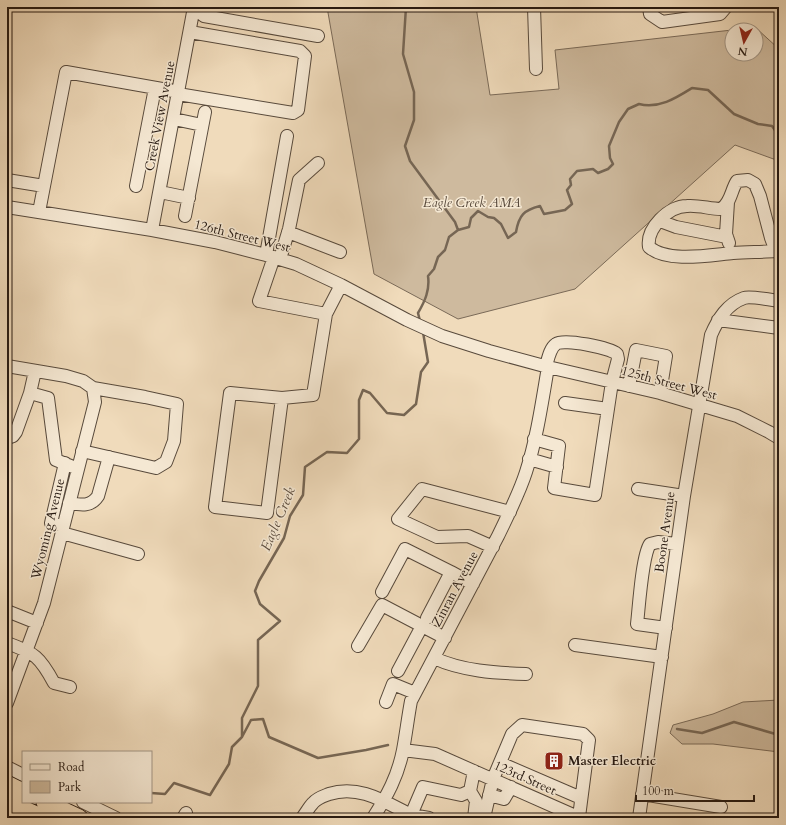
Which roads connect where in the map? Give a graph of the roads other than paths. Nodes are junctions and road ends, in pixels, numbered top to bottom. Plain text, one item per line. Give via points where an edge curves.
1 (534, 7) edge
2 (649, 7) edge
3 (726, 7) edge
4 (194, 8) edge
5 (221, 13) edge
6 (190, 32) junction
7 (318, 36) dead end
8 (536, 69) dead end
9 (155, 88) junction
10 (179, 93) junction
11 (205, 112) dead end
12 (174, 120) junction
13 (202, 125) junction
14 (287, 136) dead end
15 (318, 163) dead end
16 (7, 180) edge
17 (44, 186) junction
18 (136, 186) dead end
19 (160, 192) junction
20 (189, 198) junction
21 (728, 202) junction
22 (7, 207) edge
23 (39, 212) junction
24 (185, 216) dead end
25 (660, 221) junction
26 (152, 230) junction
27 (288, 232) junction
28 (727, 237) junction
29 (340, 252) dead end
30 (778, 252) edge
31 (734, 253) junction
32 (273, 257) junction
33 (341, 285) junction
34 (779, 301) edge
35 (326, 314) junction
36 (718, 320) junction
37 (779, 328) edge
38 (7, 366) edge
39 (547, 367) junction
40 (35, 371) junction
41 (612, 382) junction
42 (629, 386) junction
43 (93, 388) junction
44 (30, 393) junction
45 (660, 393) junction
46 (282, 398) junction
47 (565, 403) dead end
48 (699, 405) junction
49 (608, 409) junction
50 (7, 438) edge
51 (779, 438) edge
52 (534, 439) junction
53 (82, 451) junction
54 (109, 457) junction
55 (529, 459) junction
56 (65, 464) junction
57 (557, 467) junction
58 (78, 469) junction
59 (638, 489) dead end
60 (684, 496) junction
61 (69, 503) junction
62 (510, 512) junction
63 (62, 530) junction
64 (678, 544) junction
65 (493, 546) junction
66 (138, 554) dead end
67 (451, 572) junction
68 (473, 584) junction
69 (382, 592) dead end
70 (7, 611) edge
71 (425, 622) junction
72 (37, 623) junction
73 (666, 628) junction
74 (445, 638) junction
75 (7, 643) edge
76 (576, 645) dead end
77 (358, 646) dead end
78 (27, 650) junction
79 (662, 657) junction
80 (434, 658) junction
81 (398, 671) dead end
82 (526, 674) dead end
83 (70, 687) dead end
84 (415, 693) junction
85 (386, 702) dead end
86 (7, 704) edge
87 (403, 750) junction
88 (500, 763) junction
89 (7, 768) edge
90 (474, 771) junction
91 (22, 775) edge
92 (493, 779) junction
93 (7, 784) edge
94 (511, 787) junction
95 (470, 791) junction
96 (22, 792) edge
97 (642, 794) junction
98 (489, 795) junction
99 (582, 798) junction
100 (384, 801) junction
101 (7, 802) edge
102 (47, 803) edge
103 (85, 803) edge
104 (720, 807) dead end
105 (554, 812) edge
106 (411, 817) edge
107 (42, 818) edge
108 (79, 818) edge
109 (116, 818) edge
110 (302, 818) edge
111 (373, 818) edge
112 (429, 818) edge
113 (474, 818) edge
114 (484, 818) edge
115 (579, 818) edge
116 (639, 818) edge

1 - 8 street
2 - 3 street via 650,14 662,22 720,14
4 - 5 street via 204,16
4 - 6 street, Creek View Avenue
5 - 7 street
6 - 10 street, Creek View Avenue
6 - 10 street via 300,51 306,56 298,110 293,113
9 - 10 street
9 - 17 street via 66,72
9 - 18 street
10 - 12 street, Creek View Avenue
11 - 13 street
12 - 13 street
12 - 19 street, Creek View Avenue
13 - 20 street
14 - 32 street
15 - 27 street via 298,180
16 - 17 street
17 - 23 street
19 - 20 street
19 - 26 street, Creek View Avenue
20 - 24 street
21 - 25 street via 721,209 702,206 675,208
21 - 28 street
21 - 30 street via 732,187 737,181 743,179 755,184 771,238
22 - 23 street, 126th Street West
23 - 26 street, 126th Street West
25 - 28 street via 676,228
25 - 31 street via 650,232 648,240 649,247 659,253 701,257
26 - 32 street, 126th Street West via 215,242
27 - 29 street
27 - 32 street
28 - 31 street
30 - 31 street
32 - 33 street, 126th Street West via 296,264
32 - 35 street via 259,301
33 - 35 street
33 - 39 street, 126th Street West via 442,336
34 - 36 street, Boone Avenue via 745,298 728,309
35 - 46 street via 313,395
36 - 37 street
36 - 48 street, Boone Avenue via 711,335
38 - 40 street
39 - 41 street, 125th Street West
39 - 41 street, Zinran Avenue via 549,355 559,342 614,351 617,354 617,365
39 - 52 street, Zinran Avenue
40 - 43 street via 83,380
40 - 44 street
41 - 42 street, 125th Street West
41 - 49 street
42 - 45 street, 125th Street West
42 - 45 street via 636,350 666,356
43 - 53 street, Wyoming Avenue via 95,402
43 - 54 street via 177,404 174,441 166,462 156,468
44 - 50 street via 16,432
44 - 56 street via 48,398 56,460
45 - 48 street, 125th Street West
46 - 46 street via 267,513 215,506 230,393
47 - 49 street
48 - 51 street, 125th Street West via 737,416
48 - 60 street, Boone Avenue
49 - 57 street via 596,495 554,488
52 - 55 street, Zinran Avenue
52 - 57 street via 559,446
53 - 54 street
53 - 58 street, Wyoming Avenue
54 - 61 street via 95,501 82,506
55 - 57 street
55 - 62 street, Zinran Avenue
56 - 58 street
56 - 63 street via 51,523
58 - 61 street, Wyoming Avenue
59 - 60 street
60 - 64 street, Boone Avenue
61 - 63 street, Wyoming Avenue
62 - 65 street, Zinran Avenue
62 - 65 street via 422,489 398,519 436,537 468,536
63 - 66 street
63 - 72 street, Wyoming Avenue
64 - 73 street, Boone Avenue
64 - 73 street via 654,542 650,544 646,557 637,624
65 - 68 street, Zinran Avenue
67 - 68 street
67 - 69 street via 405,549
67 - 71 street
68 - 74 street, Zinran Avenue
70 - 72 street
71 - 74 street
71 - 77 street via 382,605
71 - 81 street
72 - 78 street, Wyoming Avenue
73 - 79 street, Boone Avenue
74 - 80 street, Zinran Avenue
75 - 78 street
76 - 79 street
78 - 83 street via 48,670 54,683
78 - 86 street, Wyoming Avenue
79 - 97 street, Boone Avenue
80 - 82 street via 447,664 491,672
80 - 84 street, Zinran Avenue
84 - 85 street via 393,684
84 - 87 street, Zinran Avenue via 407,718
87 - 90 street, 123rd Street via 435,754
87 - 100 street, Zinran Avenue via 395,778
88 - 92 street
88 - 99 street
88 - 99 street via 512,734 522,725 583,734 590,740
89 - 91 street
90 - 92 street, 123rd Street
90 - 95 street
92 - 94 street, 123rd Street
92 - 98 street
93 - 96 highway
94 - 98 street via 504,799
94 - 105 street, 123rd Street
95 - 106 street via 461,795 423,787
95 - 113 street via 476,801
97 - 104 street
97 - 116 street, Boone Avenue
98 - 114 street
99 - 115 street
100 - 106 street
100 - 110 street via 361,792 334,793 320,797
100 - 111 street, Zinran Avenue
101 - 107 highway
102 - 108 highway
103 - 109 street
105 - 115 street, 123rd Street
106 - 112 street

